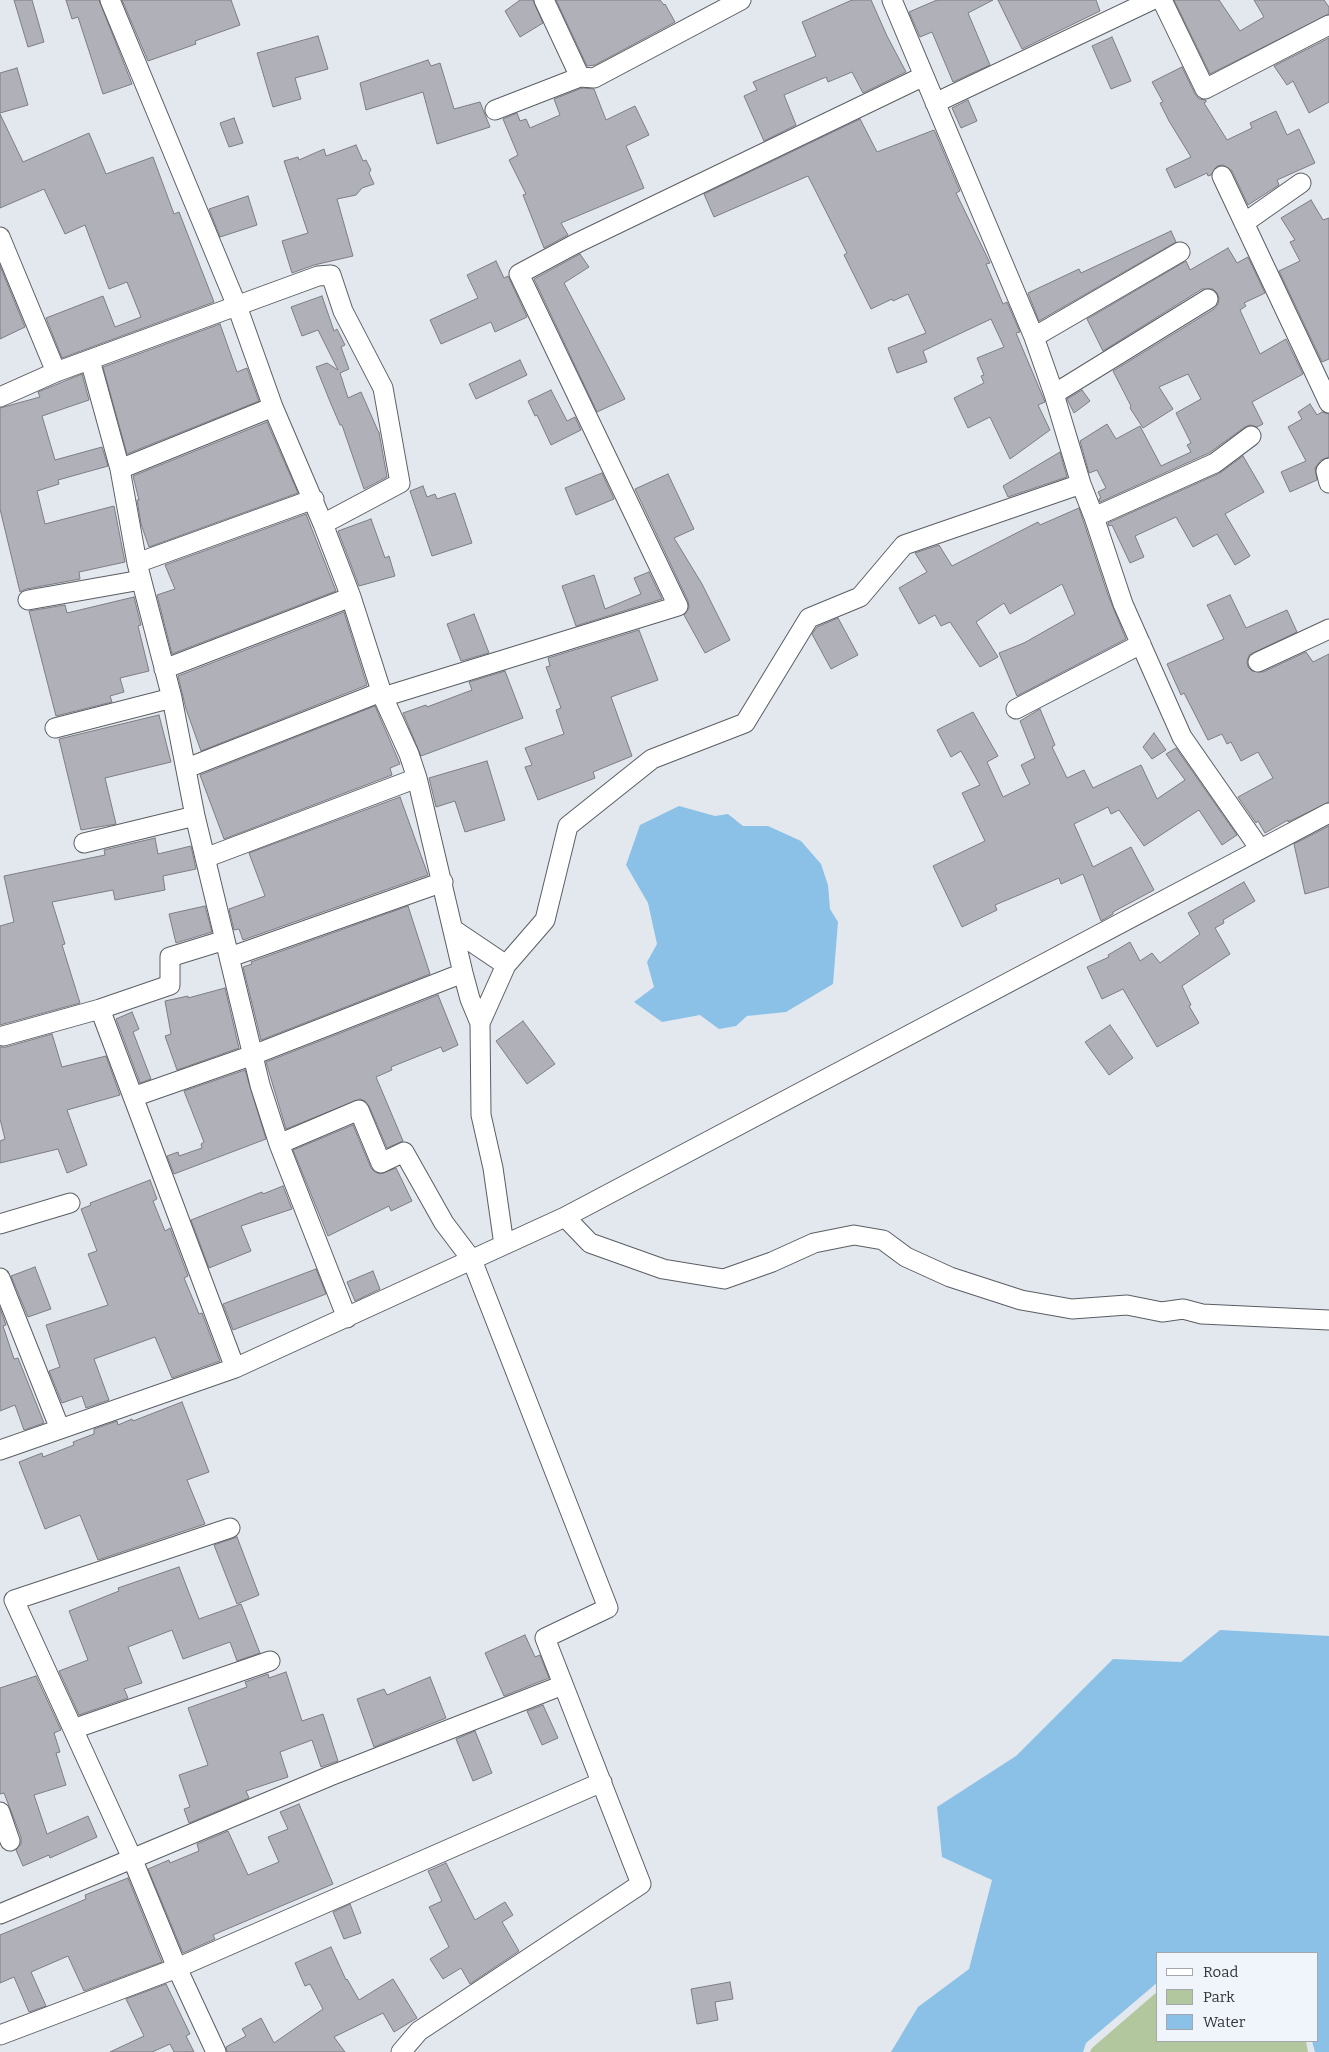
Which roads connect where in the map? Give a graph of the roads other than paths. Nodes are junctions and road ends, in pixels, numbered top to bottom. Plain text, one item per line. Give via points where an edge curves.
1 (110, 0) edge
2 (544, 0) edge
3 (741, 0) edge
4 (892, 0) edge
5 (1152, 0) edge
6 (1162, 0) edge
7 (1329, 25) edge
8 (924, 76) junction
9 (580, 77) junction
10 (935, 103) junction
11 (496, 110) dead end
12 (1222, 176) dead end
13 (1301, 183) dead end
14 (1244, 223) junction
15 (0, 237) edge
16 (1180, 252) dead end
17 (1208, 299) dead end
18 (237, 306) junction
19 (1034, 337) junction
20 (90, 360) junction
21 (56, 372) junction
22 (1054, 394) junction
23 (0, 397) edge
24 (1329, 403) edge
25 (273, 408) junction
26 (1252, 436) dead end
27 (1329, 468) edge
28 (120, 469) junction
29 (1329, 483) edge
30 (1081, 484) junction
31 (314, 499) junction
32 (1094, 517) junction
33 (323, 524) junction
34 (139, 571) junction
35 (351, 598) junction
36 (28, 600) dead end
37 (1329, 629) edge
38 (1141, 644) junction
39 (1258, 662) dead end
40 (164, 669) junction
41 (382, 695) junction
42 (172, 698) junction
43 (1016, 709) dead end
44 (55, 728) dead end
45 (187, 768) junction
46 (417, 778) junction
47 (1329, 813) edge
48 (195, 816) junction
49 (84, 843) dead end
50 (1260, 849) junction
51 (205, 858) junction
52 (443, 882) junction
53 (454, 930) junction
54 (228, 949) junction
55 (506, 965) junction
56 (464, 973) junction
57 (100, 1009) junction
58 (480, 1023) junction
59 (3, 1036) dead end
60 (253, 1055) junction
61 (133, 1097) junction
62 (279, 1144) junction
63 (70, 1203) dead end
64 (565, 1217) junction
65 (0, 1224) edge
66 (504, 1246) junction
67 (472, 1260) junction
68 (0, 1278) edge
69 (347, 1318) junction
70 (1329, 1320) edge
71 (235, 1368) junction
72 (60, 1429) junction
73 (0, 1450) edge
74 (230, 1528) dead end
75 (270, 1661) dead end
76 (563, 1685) junction
77 (73, 1729) junction
78 (602, 1782) junction
79 (0, 1812) edge
80 (10, 1841) dead end
81 (132, 1858) junction
82 (0, 1914) edge
83 (177, 1968) junction
84 (0, 2035) edge
85 (216, 2052) edge
86 (401, 2052) edge

1 - 18 street
2 - 9 street
3 - 9 street via 594,78
4 - 8 street
5 - 10 street
6 - 7 street via 1205,89
8 - 10 street
8 - 41 street via 519,274 678,606
9 - 11 street
10 - 19 street
12 - 14 street
13 - 14 street
14 - 24 street
15 - 21 street
16 - 19 street
17 - 22 street
18 - 20 street
18 - 25 street
18 - 33 street via 331,274 343,311 383,388 400,482
19 - 22 street
20 - 21 street
20 - 28 street
21 - 23 street
22 - 30 street
25 - 28 street
25 - 31 street
26 - 32 street via 1214,464
27 - 29 street via 1326,471
28 - 34 street
30 - 32 street
30 - 55 street via 904,545 860,597 809,618 745,723 652,759 568,826 545,920
31 - 33 street
31 - 34 street
32 - 38 street via 1123,604
33 - 35 street
34 - 36 street
34 - 40 street
35 - 40 street
35 - 41 street
37 - 39 street
38 - 43 street
38 - 50 street via 1182,737
40 - 42 street
41 - 45 street
41 - 46 street
42 - 44 street
42 - 45 street
45 - 48 street
46 - 51 street
46 - 52 street
47 - 50 street
48 - 49 street
48 - 51 street
50 - 64 street
51 - 54 street
52 - 53 street
52 - 54 street
53 - 55 street
53 - 56 street
54 - 57 street via 170,957 170,985
54 - 60 street
55 - 58 street
56 - 58 street
56 - 60 street
57 - 59 street
57 - 61 street
58 - 66 street via 482,1116
60 - 61 street
60 - 62 street
61 - 71 street
62 - 67 street via 359,1110 381,1163 404,1152 444,1223
62 - 69 street
63 - 65 street
64 - 66 street
64 - 70 street via 590,1243 663,1269 724,1279 814,1243 854,1235 883,1240 906,1257 950,1277 1021,1300 1072,1310 1127,1305 1162,1312 1183,1309 1202,1314
66 - 67 street
67 - 69 street
67 - 76 street via 608,1608 545,1638
68 - 72 street
69 - 71 street
71 - 72 street
72 - 73 street
74 - 77 street via 14,1600
75 - 77 street
76 - 78 street
76 - 81 street
77 - 81 street
78 - 83 street
78 - 86 street via 641,1884 419,2031
79 - 80 street
81 - 82 street
81 - 83 street
83 - 84 street
83 - 85 street

